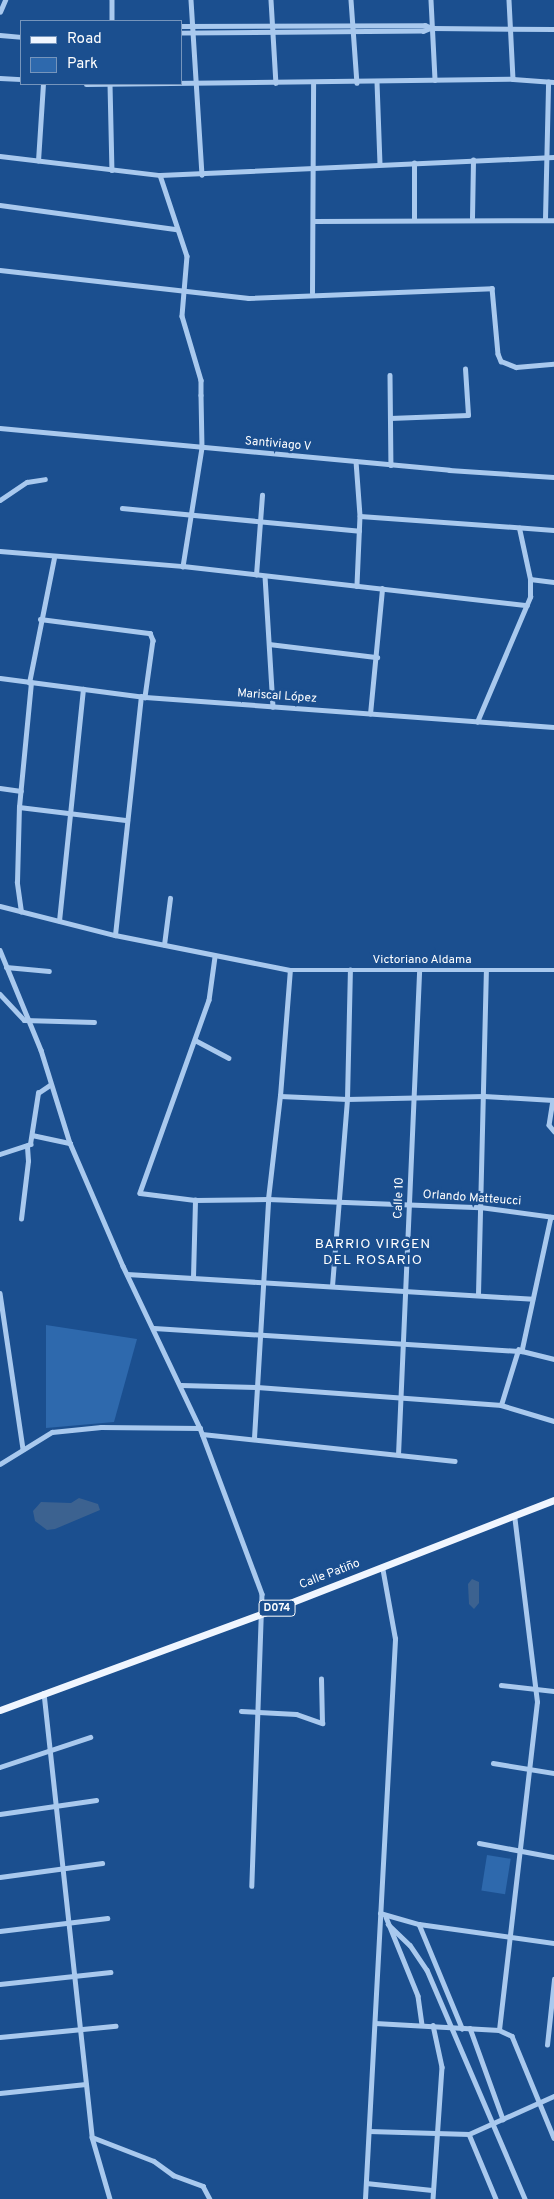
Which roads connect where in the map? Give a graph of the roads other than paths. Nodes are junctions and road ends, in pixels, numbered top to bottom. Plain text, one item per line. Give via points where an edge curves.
1 (5, 0) edge
2 (112, 0) edge
3 (191, 0) edge
4 (271, 0) edge
5 (352, 0) edge
6 (430, 0) edge
7 (509, 0) edge
8 (0, 12) edge
9 (112, 20) edge
10 (353, 25) junction
11 (182, 26) edge
12 (191, 26) junction
13 (272, 26) junction
14 (432, 28) junction
15 (511, 28) junction
16 (554, 29) edge
17 (354, 31) junction
18 (182, 33) edge
19 (191, 33) junction
20 (273, 33) junction
21 (0, 35) edge
22 (20, 37) edge
23 (0, 78) edge
24 (20, 79) edge
25 (513, 79) junction
26 (435, 80) junction
27 (377, 82) junction
28 (548, 82) junction
29 (554, 82) edge
30 (276, 83) junction
31 (312, 83) junction
32 (357, 83) junction
33 (182, 84) edge
34 (197, 84) junction
35 (43, 85) edge
36 (110, 85) edge
37 (0, 156) edge
38 (547, 156) junction
39 (554, 157) edge
40 (473, 160) junction
41 (38, 161) junction
42 (414, 163) junction
43 (380, 164) junction
44 (313, 168) junction
45 (112, 170) junction
46 (160, 175) junction
47 (202, 175) junction
48 (0, 205) edge
49 (472, 218) junction
50 (414, 219) junction
51 (545, 219) junction
52 (554, 220) edge
53 (314, 221) junction
54 (176, 229) junction
55 (0, 270) edge
56 (183, 292) junction
57 (312, 293) junction
58 (554, 364) edge
59 (465, 369) dead end
60 (390, 376) dead end
61 (390, 418) junction
62 (0, 428) edge
63 (202, 448) junction
64 (356, 461) junction
65 (390, 465) junction
66 (554, 477) edge
67 (45, 479) dead end
68 (262, 495) dead end
69 (0, 500) edge
70 (122, 508) dead end
71 (192, 515) junction
72 (360, 516) junction
73 (259, 521) junction
74 (519, 528) junction
75 (554, 530) edge
76 (359, 531) junction
77 (0, 551) edge
78 (54, 558) junction
79 (183, 566) junction
80 (256, 575) junction
81 (265, 576) junction
82 (530, 579) junction
83 (554, 582) edge
84 (357, 586) junction
85 (382, 589) junction
86 (527, 605) junction
87 (40, 620) junction
88 (269, 644) junction
89 (377, 657) junction
90 (0, 678) edge
91 (30, 683) junction
92 (83, 689) junction
93 (143, 696) junction
94 (272, 707) junction
95 (370, 714) junction
96 (477, 722) junction
97 (554, 727) edge
98 (0, 788) edge
99 (21, 791) junction
100 (19, 807) junction
101 (73, 812) junction
102 (127, 820) junction
103 (170, 898) dead end
104 (0, 906) edge
105 (22, 912) junction
106 (59, 921) junction
107 (115, 935) junction
108 (164, 945) junction
109 (0, 950) edge
110 (215, 957) junction
111 (6, 967) junction
112 (290, 970) junction
113 (350, 970) junction
114 (554, 970) edge
115 (50, 971) dead end
116 (486, 971) junction
117 (418, 972) junction
118 (0, 994) edge
119 (27, 1020) junction
120 (94, 1022) dead end
121 (196, 1040) junction
122 (229, 1058) dead end
123 (50, 1085) junction
124 (280, 1096) junction
125 (484, 1096) junction
126 (413, 1098) junction
127 (347, 1099) junction
128 (554, 1131) edge
129 (32, 1135) junction
130 (70, 1143) junction
131 (27, 1146) junction
132 (0, 1154) edge
133 (268, 1199) junction
134 (195, 1200) junction
135 (337, 1202) junction
136 (410, 1204) junction
137 (480, 1207) junction
138 (553, 1217) edge
139 (21, 1219) dead end
140 (127, 1274) junction
141 (193, 1277) junction
142 (264, 1281) junction
143 (332, 1286) junction
144 (404, 1289) junction
145 (0, 1293) edge
146 (478, 1294) junction
147 (532, 1300) junction
148 (154, 1328) junction
149 (260, 1334) junction
150 (401, 1343) junction
151 (520, 1350) junction
152 (554, 1359) edge
153 (181, 1385) junction
154 (257, 1387) junction
155 (399, 1399) junction
156 (502, 1405) junction
157 (554, 1421) edge
158 (200, 1428) junction
159 (202, 1434) junction
160 (254, 1438) junction
161 (23, 1449) junction
162 (398, 1455) junction
163 (455, 1461) dead end
164 (0, 1464) edge
165 (554, 1500) edge
166 (514, 1516) junction
167 (382, 1567) junction
168 (264, 1613) junction
169 (321, 1679) dead end
170 (501, 1685) dead end
171 (535, 1689) junction
172 (554, 1691) edge
173 (44, 1692) junction
174 (0, 1710) edge
175 (241, 1711) dead end
176 (260, 1712) junction
177 (90, 1737) dead end
178 (51, 1750) junction
179 (493, 1764) dead end
180 (0, 1767) edge
181 (528, 1768) junction
182 (554, 1773) edge
183 (96, 1800) dead end
184 (57, 1805) junction
185 (0, 1814) edge
186 (479, 1843) dead end
187 (519, 1851) junction
188 (554, 1857) edge
189 (102, 1863) dead end
190 (64, 1869) junction
191 (0, 1877) edge
192 (252, 1886) dead end
193 (380, 1913) junction
194 (386, 1917) junction
195 (107, 1918) dead end
196 (69, 1923) junction
197 (388, 1924) junction
198 (419, 1924) junction
199 (0, 1931) edge
200 (510, 1936) junction
201 (554, 1943) edge
202 (110, 1972) dead end
203 (75, 1977) junction
204 (554, 1979) edge
205 (0, 1984) edge
206 (374, 2023) junction
207 (422, 2025) junction
208 (433, 2025) junction
209 (115, 2026) dead end
210 (451, 2027) junction
211 (462, 2028) junction
212 (470, 2028) junction
213 (80, 2030) junction
214 (500, 2030) junction
215 (0, 2037) edge
216 (547, 2045) dead end
217 (86, 2084) junction
218 (0, 2093) edge
219 (554, 2096) edge
220 (539, 2104) junction
221 (503, 2119) junction
222 (494, 2123) junction
223 (369, 2131) junction
224 (437, 2134) junction
225 (469, 2134) junction
226 (92, 2137) junction
227 (554, 2138) edge
228 (366, 2183) junction
229 (432, 2190) junction
230 (110, 2199) edge
231 (210, 2199) edge
232 (364, 2199) edge
233 (433, 2199) edge
234 (496, 2199) edge
235 (524, 2199) edge

1 - 8 street
2 - 9 street
3 - 12 street
4 - 13 street
5 - 10 street
6 - 14 street
7 - 15 street
10 - 13 street
10 - 14 street
10 - 17 street
11 - 12 street
12 - 13 street
12 - 19 street
13 - 20 street
14 - 15 street
14 - 17 street via 424,31
14 - 26 street
15 - 16 street
15 - 25 street
17 - 20 street
17 - 32 street
18 - 19 street
19 - 20 street
19 - 34 street
20 - 30 street
21 - 22 street
23 - 24 street
25 - 26 street
25 - 28 street
26 - 27 street
27 - 32 street
27 - 43 street
28 - 29 street
28 - 38 street
30 - 31 street
30 - 34 street
31 - 32 street
31 - 44 street
33 - 34 street
34 - 47 street
35 - 41 street
36 - 45 street
37 - 41 street
38 - 39 street
38 - 40 street
38 - 51 street
40 - 42 street
40 - 49 street
41 - 45 street
42 - 43 street
42 - 50 street
43 - 44 street
44 - 47 street
44 - 53 street
45 - 46 street
46 - 47 street
46 - 54 street
48 - 54 street
49 - 50 street
49 - 51 street
50 - 53 street
51 - 52 street
53 - 57 street
54 - 56 street via 187,256
55 - 56 street
56 - 57 street via 259,298
56 - 63 street via 184,325 200,380
57 - 58 street via 492,288 501,362 516,366
59 - 61 street via 468,415
60 - 61 street
61 - 65 street
62 - 63 street, Santiviago V
63 - 64 street, Santiviago V
63 - 71 street
64 - 65 street, Santiviago V
64 - 72 street
65 - 66 street, Santiviago V
67 - 69 street via 27,482
68 - 73 street
70 - 71 street
71 - 73 street
71 - 79 street
72 - 74 street
72 - 76 street
73 - 76 street
73 - 80 street
74 - 75 street
74 - 82 street
76 - 84 street
77 - 78 street
78 - 79 street
78 - 87 street
79 - 80 street
80 - 81 street
81 - 84 street
81 - 88 street
82 - 83 street
82 - 86 street
84 - 85 street
85 - 86 street
85 - 89 street
86 - 96 street
87 - 91 street
87 - 93 street via 150,633 153,640
88 - 89 street
88 - 94 street
89 - 95 street
90 - 91 street, Mariscal López
91 - 92 street, Mariscal López
91 - 99 street
92 - 93 street, Mariscal López
92 - 101 street
93 - 94 street, Mariscal López
93 - 102 street
94 - 95 street, Mariscal López
95 - 96 street, Mariscal López
96 - 97 street, Mariscal López
98 - 99 street
99 - 100 street
100 - 101 street
100 - 105 street via 17,882
101 - 102 street
101 - 106 street
102 - 107 street
103 - 108 street
104 - 105 street, Victoriano Aldama
105 - 106 street, Victoriano Aldama
106 - 107 street, Victoriano Aldama
107 - 108 street, Victoriano Aldama
108 - 110 street, Victoriano Aldama
109 - 111 street
110 - 112 street, Victoriano Aldama
110 - 121 street via 209,1000
111 - 115 street
111 - 119 street
112 - 113 street, Victoriano Aldama
112 - 124 street
113 - 117 street, Victoriano Aldama
113 - 127 street
114 - 116 street, Victoriano Aldama
116 - 117 street, Victoriano Aldama
116 - 125 street
117 - 126 street, Calle 10
118 - 119 street
119 - 120 street
119 - 123 street via 42,1050
121 - 122 street
121 - 134 street, Orlando Matteucci via 140,1193
123 - 129 street via 38,1093
123 - 130 street
124 - 127 street
124 - 133 street
125 - 126 street
125 - 128 street via 553,1100 549,1125
125 - 137 street
126 - 127 street
126 - 136 street, Calle 10
127 - 135 street
129 - 130 street
129 - 131 street
130 - 140 street
131 - 132 street
131 - 139 street
133 - 134 street, Orlando Matteucci
133 - 135 street, Orlando Matteucci
133 - 142 street
134 - 141 street
135 - 136 street, Orlando Matteucci
135 - 143 street
136 - 137 street, Orlando Matteucci
136 - 144 street, Calle 10
137 - 138 street, Orlando Matteucci
137 - 146 street
138 - 147 street
140 - 141 street
140 - 148 street
141 - 142 street
142 - 143 street
142 - 149 street
143 - 144 street
144 - 146 street
144 - 150 street, Calle 10
145 - 161 street
146 - 147 street
147 - 151 street
148 - 149 street
148 - 153 street
149 - 150 street
149 - 154 street
150 - 151 street
150 - 155 street, Calle 10
151 - 152 street
151 - 156 street
153 - 154 street
153 - 158 street
154 - 155 street
154 - 160 street
155 - 156 street
155 - 162 street, Calle 10
156 - 157 street
158 - 159 street
158 - 161 street via 62,1430 43,1436
159 - 160 street
159 - 168 street via 258,1578
160 - 162 street
161 - 164 street
162 - 163 street
165 - 166 main road, Calle Patiño / D074
166 - 167 main road, Calle Patiño / D074
166 - 171 street
167 - 168 main road, Calle Patiño / D074
167 - 193 street via 395,1639
168 - 173 main road, Calle Patiño / D074
168 - 176 street
169 - 176 street via 322,1722 296,1714
170 - 171 street
171 - 172 street
171 - 181 street via 537,1702
173 - 174 main road, Calle Patiño / D074
173 - 178 street
175 - 176 street
176 - 192 street
177 - 178 street
178 - 180 street
178 - 184 street
179 - 181 street
181 - 182 street
181 - 187 street
183 - 184 street
184 - 185 street
184 - 190 street
186 - 187 street
187 - 188 street
187 - 200 street
189 - 190 street
190 - 191 street
190 - 196 street
193 - 194 street
193 - 206 street
194 - 197 street
194 - 198 street
195 - 196 street
196 - 199 street
196 - 203 street
197 - 207 street via 418,1996
197 - 210 street via 422,1962
198 - 200 street
198 - 211 street
200 - 201 street
200 - 214 street
202 - 203 street
203 - 205 street
203 - 213 street
204 - 216 street
206 - 207 street
206 - 223 street
207 - 208 street
208 - 210 street
208 - 224 street via 442,2067
209 - 213 street
210 - 211 street
210 - 222 street
211 - 212 street
212 - 214 street
212 - 221 street
213 - 215 street
213 - 217 street
214 - 220 street via 512,2036 520,2049
217 - 218 street
217 - 226 street
219 - 220 street
220 - 221 street
220 - 227 street
221 - 222 street
222 - 225 street
222 - 235 street
223 - 224 street
223 - 228 street
224 - 225 street
224 - 229 street
225 - 234 street
226 - 230 street
226 - 231 street via 154,2161 173,2175 203,2186
228 - 229 street
228 - 232 street
229 - 233 street

